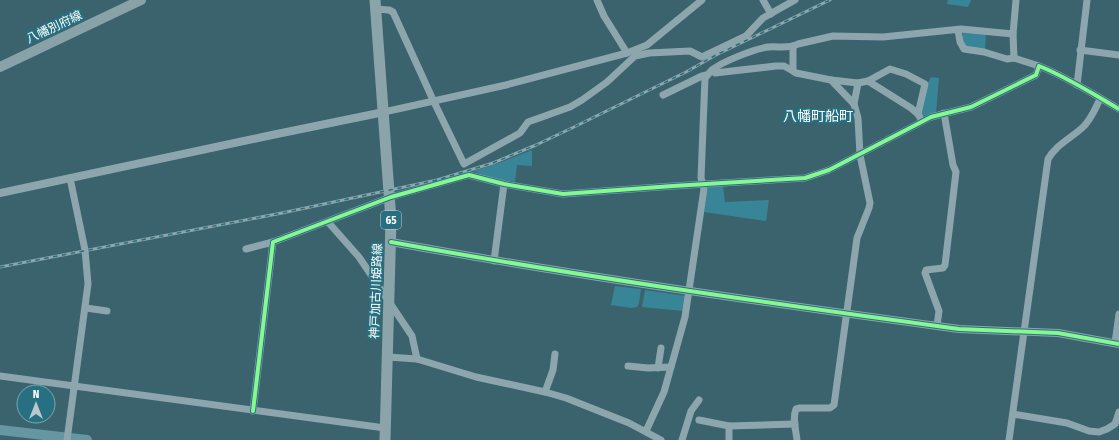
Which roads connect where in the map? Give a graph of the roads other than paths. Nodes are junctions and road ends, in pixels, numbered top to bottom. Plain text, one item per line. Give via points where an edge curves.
1 (141, 0) edge
2 (596, 0) edge
3 (702, 0) edge
4 (763, 0) edge
5 (795, 0) edge
6 (1016, 0) edge
7 (1088, 0) edge
8 (375, 5) edge
9 (771, 14) junction
10 (958, 30) junction
11 (1013, 34) junction
12 (793, 46) junction
13 (1080, 50) junction
14 (632, 53) junction
15 (1119, 55) edge
16 (735, 58) junction
17 (1014, 58) junction
18 (1039, 66) junction
19 (0, 67) edge
20 (739, 71) junction
21 (793, 71) junction
22 (710, 73) junction
23 (831, 80) junction
24 (868, 81) junction
25 (858, 83) junction
26 (1077, 84) junction
27 (663, 95) dead end
28 (1100, 99) junction
29 (434, 102) junction
30 (854, 104) junction
31 (1119, 109) edge
32 (384, 112) junction
33 (944, 113) junction
34 (918, 114) junction
35 (922, 121) junction
36 (860, 155) junction
37 (70, 178) junction
38 (504, 184) junction
39 (703, 184) junction
40 (0, 193) edge
41 (391, 197) junction
42 (328, 222) junction
43 (273, 242) junction
44 (391, 242) junction
45 (246, 249) dead end
46 (494, 260) junction
47 (690, 292) junction
48 (389, 304) junction
49 (86, 308) junction
50 (107, 311) dead end
51 (846, 314) junction
52 (1119, 314) edge
53 (937, 326) junction
54 (1024, 331) junction
55 (1117, 343) edge
56 (660, 348) dead end
57 (555, 354) dead end
58 (388, 357) junction
59 (417, 359) junction
60 (628, 366) dead end
61 (671, 367) junction
62 (658, 368) junction
63 (0, 376) edge
64 (74, 387) junction
65 (545, 392) junction
66 (699, 400) dead end
67 (253, 410) junction
68 (1119, 412) edge
69 (1013, 414) junction
70 (704, 423) dead end
71 (795, 424) junction
72 (729, 426) junction
73 (385, 428) junction
74 (647, 435) edge
75 (67, 440) edge
76 (385, 440) edge
77 (661, 440) edge
78 (682, 440) edge
79 (729, 440) edge
80 (797, 440) edge
81 (1009, 440) edge

1 - 19 main road, 八幡別府線
2 - 14 street via 604,16
3 - 14 street via 647,45
4 - 9 street
5 - 9 street
6 - 11 street
7 - 13 street
8 - 29 street via 393,12
8 - 32 main road, 神戸加古川姫路線 / 65
9 - 14 street via 763,18 746,36 702,57 690,51
10 - 11 street
10 - 12 street via 883,37 832,36
10 - 17 street via 964,49 1007,59
11 - 17 street
12 - 16 street via 768,47
12 - 21 street
13 - 15 street
13 - 26 street
14 - 29 street
14 - 29 street via 607,82 582,100 528,122 520,133 464,164
16 - 20 street
16 - 22 street
17 - 18 street
18 - 26 street
18 - 33 street via 1036,75 967,108
20 - 21 street via 781,66
20 - 22 street
21 - 23 street
22 - 27 street
22 - 39 street via 706,78 701,170
23 - 25 street
23 - 30 street
24 - 25 street
24 - 34 street
24 - 34 street via 890,69 925,84
25 - 30 street
26 - 28 street
28 - 31 street
28 - 54 street via 1089,121 1061,144 1048,159
29 - 32 street
30 - 36 street via 858,118
32 - 37 street
32 - 41 main road, 神戸加古川姫路線 / 65
33 - 35 street
33 - 53 street via 956,172 945,265 943,268 925,272 939,311
34 - 35 street
35 - 36 street
36 - 39 street via 805,178
36 - 51 street via 870,203 857,238
37 - 40 street
37 - 49 street via 86,250
38 - 39 street via 563,194
38 - 41 street via 469,175
38 - 46 street
39 - 47 street
41 - 42 street
41 - 44 main road, 神戸加古川姫路線 / 65
42 - 43 street
42 - 48 street via 359,257
43 - 45 street
43 - 67 street
44 - 46 street
44 - 48 main road, 神戸加古川姫路線 / 65
46 - 47 street
47 - 51 street
47 - 61 street
48 - 58 main road, 神戸加古川姫路線 / 65
48 - 59 street via 412,336
49 - 50 street
49 - 64 street
51 - 53 street
51 - 71 street via 834,405 830,408 798,408 795,413
52 - 55 street
53 - 54 street
54 - 55 street via 1058,333
54 - 69 street
56 - 62 street
57 - 65 street
58 - 59 street
58 - 73 main road, 神戸加古川姫路線 / 65
59 - 65 street
60 - 62 street
61 - 62 street
61 - 74 street
63 - 64 street
64 - 67 street
64 - 75 street
65 - 74 street via 629,423
66 - 78 street via 691,411
67 - 73 street
68 - 69 street via 1115,424 1099,432 1067,423
69 - 81 street
70 - 72 street
71 - 72 street
71 - 80 street
72 - 79 street
73 - 76 main road, 神戸加古川姫路線 / 65
74 - 77 street

